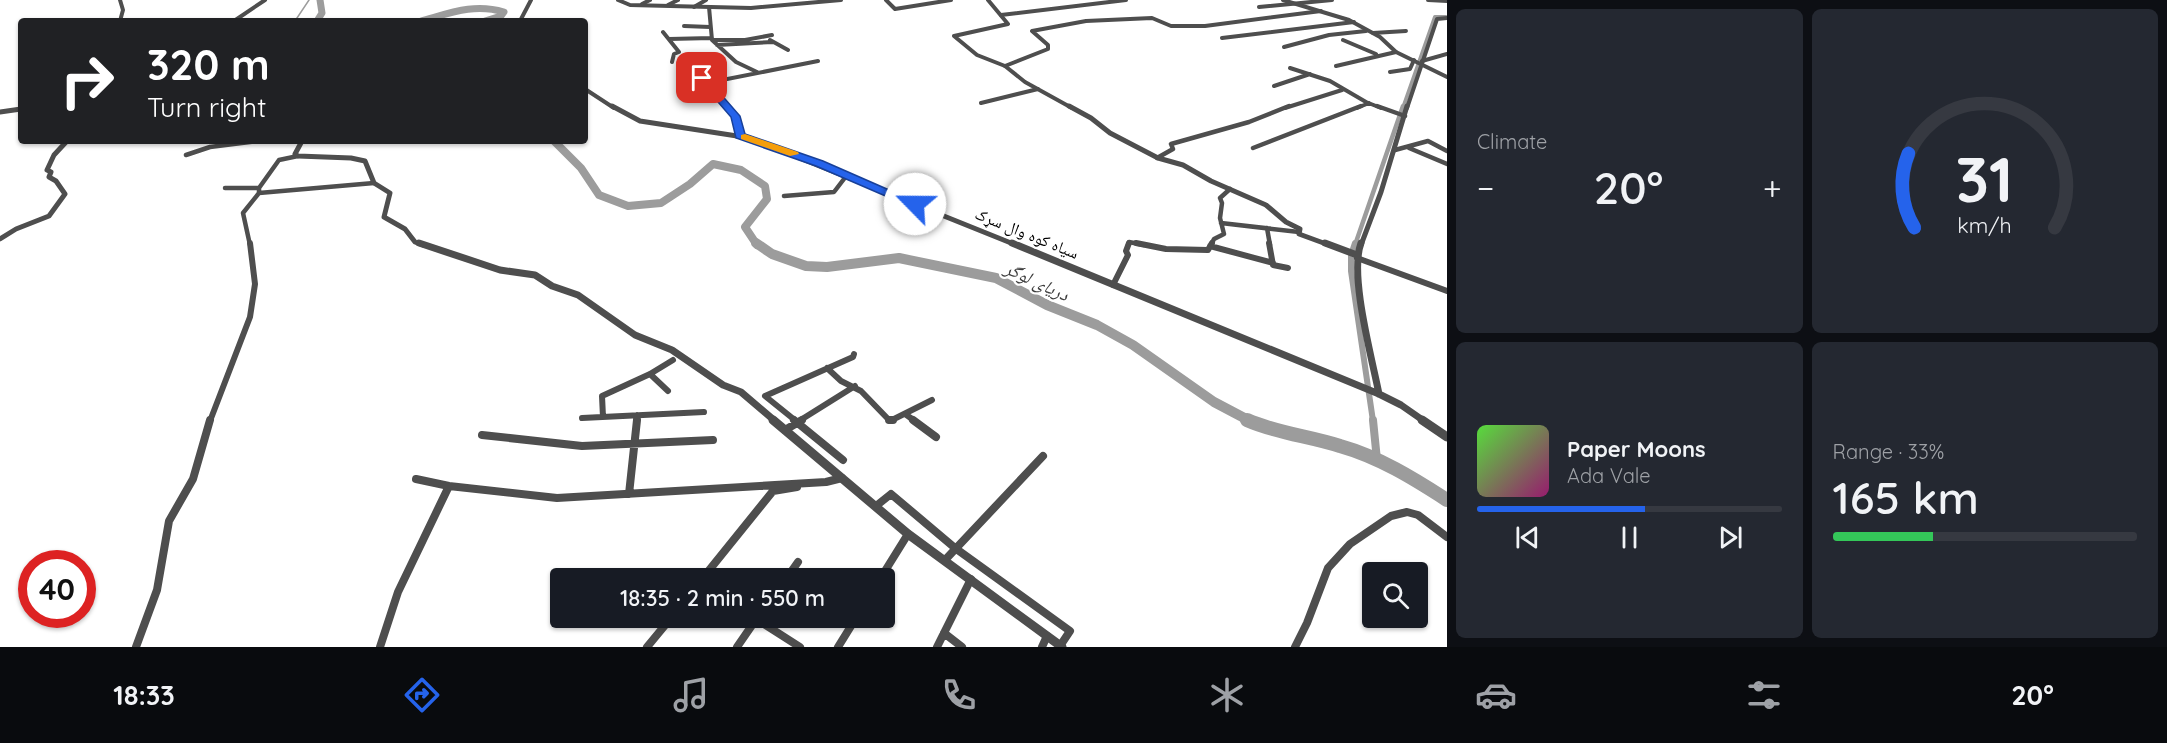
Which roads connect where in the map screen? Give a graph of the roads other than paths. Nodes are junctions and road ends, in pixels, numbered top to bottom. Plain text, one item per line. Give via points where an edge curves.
1 (120, 0) edge
2 (265, 0) edge
3 (531, 0) edge
4 (620, 0) edge
5 (650, 0) edge
6 (678, 0) edge
7 (706, 0) edge
8 (841, 0) edge
9 (886, 0) edge
10 (951, 0) edge
11 (988, 0) edge
12 (1126, 0) edge
13 (1283, 0) edge
14 (1332, 0) edge
15 (1428, 0) edge
16 (821, 1) edge
17 (1447, 1) edge
18 (1291, 3) junction
19 (642, 4) junction
20 (668, 5) junction
21 (694, 7) junction
22 (709, 7) junction
23 (1259, 7) dead end
24 (1322, 11) junction
25 (1001, 15) junction
26 (121, 18) edge
27 (238, 18) edge
28 (522, 18) edge
29 (1447, 18) edge
30 (1354, 22) junction
31 (684, 26) dead end
32 (710, 27) junction
33 (1366, 31) junction
34 (1406, 31) dead end
35 (663, 32) dead end
36 (1374, 33) junction
37 (772, 35) dead end
38 (764, 36) junction
39 (1222, 38) dead end
40 (669, 39) junction
41 (712, 39) junction
42 (1343, 40) dead end
43 (773, 42) junction
44 (716, 45) junction
45 (1284, 46) dead end
46 (788, 50) dead end
47 (1396, 51) junction
48 (1447, 54) edge
49 (1376, 55) junction
50 (818, 61) dead end
51 (1418, 61) junction
52 (672, 62) dead end
53 (1005, 66) junction
54 (1336, 66) dead end
55 (1290, 69) dead end
56 (1390, 72) dead end
57 (758, 73) junction
58 (1310, 74) junction
59 (1445, 75) edge
60 (693, 79) dead end
61 (707, 83) junction
62 (1274, 86) dead end
63 (1038, 89) junction
64 (1342, 90) junction
65 (588, 91) edge
66 (1369, 103) junction
67 (981, 104) dead end
68 (18, 110) edge
69 (0, 112) edge
70 (1403, 115) junction
71 (740, 136) junction
72 (64, 144) edge
73 (234, 144) edge
74 (300, 144) edge
75 (1253, 148) dead end
76 (1408, 148) junction
77 (1395, 150) junction
78 (1447, 151) edge
79 (186, 155) dead end
80 (298, 156) junction
81 (1157, 158) junction
82 (1447, 164) edge
83 (847, 176) junction
84 (374, 183) junction
85 (225, 188) dead end
86 (1230, 189) junction
87 (259, 190) junction
88 (784, 196) dead end
89 (1221, 222) junction
90 (1267, 228) junction
91 (1299, 232) junction
92 (0, 239) edge
93 (1210, 246) junction
94 (1354, 255) junction
95 (1273, 263) junction
96 (1288, 268) dead end
97 (1113, 285) junction
98 (1447, 291) edge
99 (854, 354) dead end
100 (673, 360) dead end
101 (826, 368) junction
102 (650, 374) junction
103 (855, 386) junction
104 (668, 391) dead end
105 (1377, 393) junction
106 (933, 400) dead end
107 (704, 412) dead end
108 (905, 414) junction
109 (637, 415) junction
110 (603, 417) junction
111 (582, 418) dead end
112 (796, 422) junction
113 (785, 429) junction
114 (482, 435) dead end
115 (936, 437) dead end
116 (1447, 437) edge
117 (713, 440) dead end
118 (634, 444) junction
119 (1043, 456) dead end
120 (843, 460) dead end
121 (843, 477) junction
122 (416, 479) dead end
123 (826, 482) junction
124 (449, 486) junction
125 (629, 494) junction
126 (876, 506) junction
127 (908, 534) junction
128 (1447, 537) edge
129 (955, 548) junction
130 (945, 560) junction
131 (798, 562) dead end
132 (711, 568) edge
133 (794, 568) edge
134 (887, 568) edge
135 (971, 579) junction
136 (663, 628) edge
137 (749, 628) edge
138 (771, 628) edge
139 (850, 628) edge
140 (944, 633) junction
141 (1047, 636) junction
142 (1061, 646) edge
143 (136, 647) edge
144 (380, 647) edge
145 (647, 647) edge
146 (737, 647) edge
147 (800, 647) edge
148 (838, 647) edge
149 (937, 647) edge
150 (962, 647) edge
151 (1042, 647) edge
152 (1295, 647) edge

1 - 26 street
2 - 27 street
3 - 28 street
4 - 19 street via 627,5
5 - 19 street
6 - 20 street
7 - 21 street
8 - 16 street
9 - 10 street via 895,9
11 - 25 street
12 - 25 street
13 - 18 street
14 - 18 street
15 - 17 street
16 - 22 street via 752,8
18 - 23 street
18 - 24 street
19 - 20 street
20 - 21 street
21 - 22 street
22 - 32 street
24 - 30 street
24 - 53 street via 1205,26 1171,26 1152,18 1066,24 1032,31 1048,45 1048,50
25 - 53 street via 1008,24 954,36 977,55
29 - 51 street via 1437,19
30 - 33 street
30 - 39 street
31 - 32 street
32 - 41 street
33 - 36 street
33 - 45 street
34 - 36 street
35 - 40 street
36 - 47 street
37 - 38 street
38 - 41 street
38 - 43 street
40 - 41 street
40 - 52 street via 679,52
41 - 44 street
42 - 49 street
43 - 44 street
43 - 46 street
44 - 57 street via 736,62
47 - 49 street
47 - 51 street
48 - 51 street
49 - 54 street
50 - 57 street
51 - 56 street via 1410,69
51 - 59 street
51 - 70 street
53 - 63 street
55 - 58 street
57 - 61 street
58 - 62 street
58 - 64 street
60 - 61 street via 702,78
61 - 71 street via 735,116
63 - 67 street
63 - 81 street
64 - 66 street
64 - 81 street via 1171,144 1171,152
65 - 71 street, سیاه کوه وال سړک via 640,122
66 - 70 street
66 - 75 street
68 - 69 street
70 - 77 street
71 - 83 street, سیاه کوه وال سړک
72 - 92 street via 47,170 65,194 52,213
73 - 79 street
74 - 80 street via 295,154
76 - 77 street
76 - 78 street via 1428,141
76 - 82 street
77 - 94 street
80 - 84 street via 362,160
80 - 87 street via 279,160
81 - 86 street via 1183,165
83 - 88 street via 834,192
83 - 97 street, سیاه کوه وال سړک
84 - 87 street
84 - 113 street via 390,193 384,217 405,229 415,242 500,270 534,275 578,295 635,335 672,350 723,385 741,392
85 - 87 street
86 - 89 street via 1220,198
86 - 91 street via 1266,205
87 - 143 street via 243,213 255,284 250,317 203,439 194,479 169,521 157,590
89 - 90 street
89 - 93 street via 1224,234
90 - 91 street
90 - 95 street
91 - 94 street
93 - 95 street
93 - 97 street via 1208,250 1184,250 1129,242 1128,255
94 - 98 street
94 - 105 street
95 - 96 street
97 - 105 street, سیاه کوه وال سړک
99 - 101 street
100 - 102 street
101 - 103 street via 841,381
101 - 112 street via 765,396
102 - 104 street
102 - 110 street via 602,396
103 - 108 street via 890,421
103 - 112 street
105 - 116 street, سیاه کوه وال سړک
106 - 108 street
107 - 109 street
108 - 115 street
109 - 110 street
109 - 118 street
110 - 111 street
112 - 113 street
112 - 120 street
113 - 121 street
114 - 118 street via 582,446
117 - 118 street
118 - 125 street
119 - 129 street
121 - 123 street
121 - 126 street
122 - 124 street
123 - 125 street
123 - 132 street via 772,491
124 - 125 street via 557,498
124 - 144 street via 398,592
126 - 127 street
126 - 129 street via 891,494
127 - 130 street
127 - 134 street
128 - 152 street via 1419,515 1407,512 1390,516 1350,544 1328,568
129 - 130 street
129 - 142 street via 1070,631
130 - 135 street
131 - 133 street
135 - 140 street
135 - 141 street
136 - 145 street
137 - 146 street
138 - 147 street
139 - 148 street
140 - 149 street
140 - 150 street
141 - 142 street
141 - 151 street

